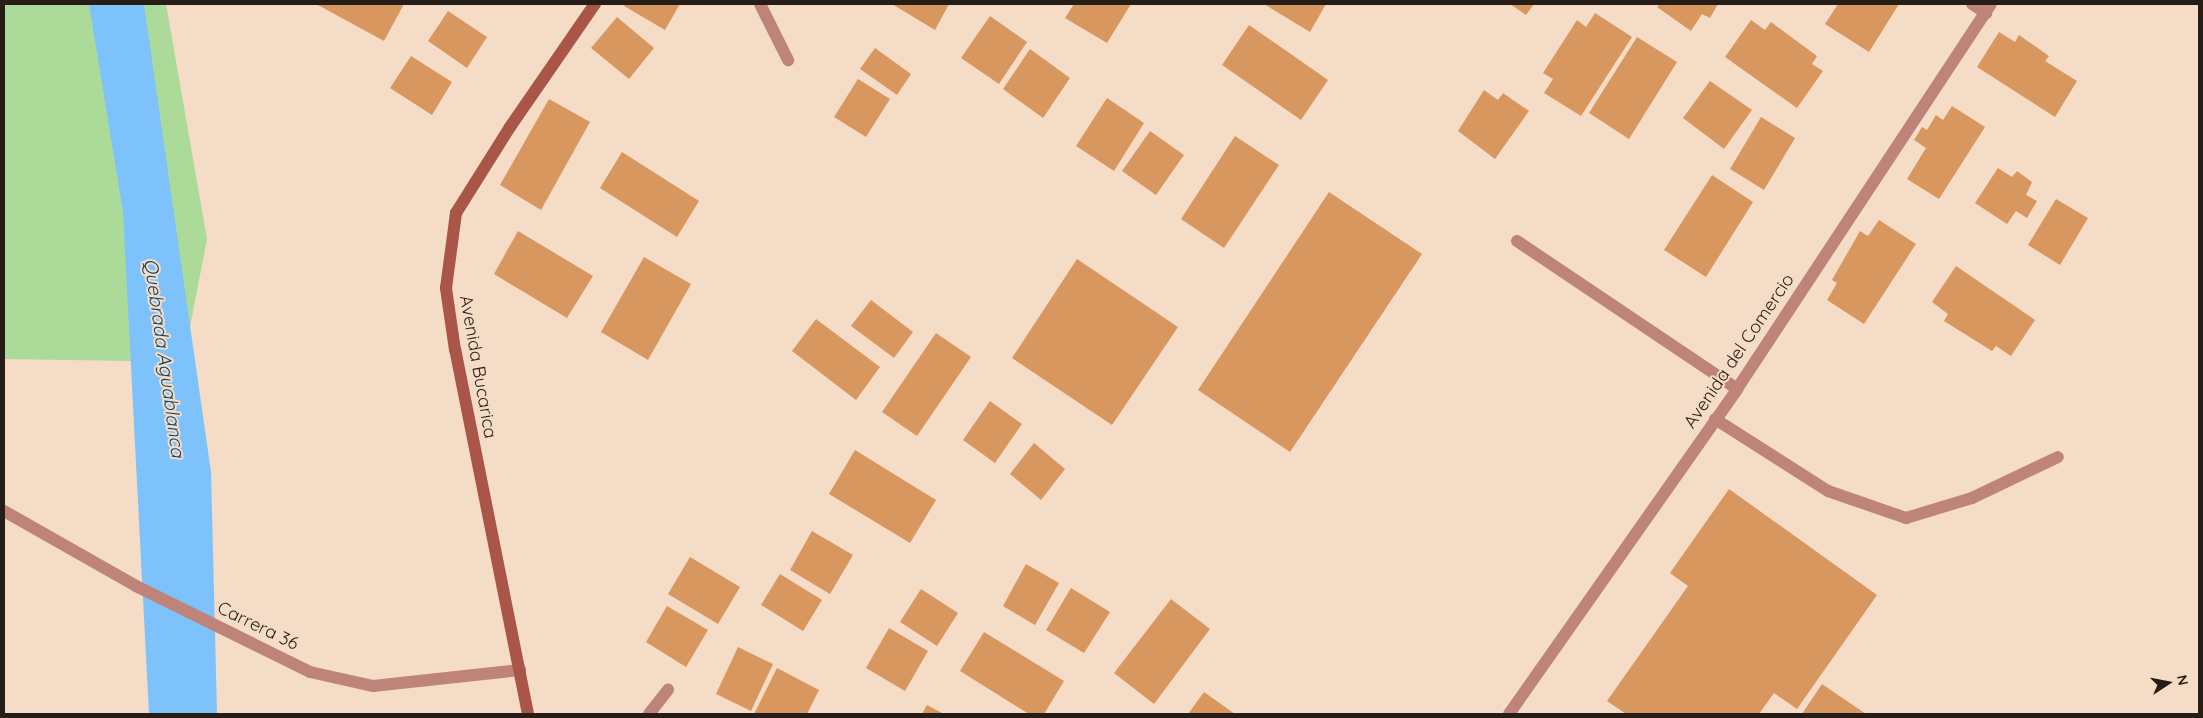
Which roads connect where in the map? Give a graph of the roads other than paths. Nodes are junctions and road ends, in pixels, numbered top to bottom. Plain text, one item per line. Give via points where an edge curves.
1 (595, 4) edge
2 (760, 4) edge
3 (1972, 4) edge
4 (1989, 8) edge
5 (788, 60) dead end
6 (1516, 241) dead end
7 (1737, 389) junction
8 (1715, 419) junction
9 (2058, 457) dead end
10 (4, 511) edge
11 (520, 670) junction
12 (668, 690) dead end
13 (528, 714) edge
14 (649, 714) edge
15 (1509, 714) edge

1 - 11 main road, Avenida Bucarica via 510,127 456,213 446,288 455,350
2 - 5 street
3 - 4 street
4 - 7 street, Avenida del Comercio
6 - 7 street
7 - 8 street, Avenida del Comercio
8 - 9 street via 1828,492 1906,518 1972,498
8 - 15 street, Avenida del Comercio
10 - 11 street, Carrera 36 via 136,586 310,672 373,686
11 - 13 main road, Avenida Bucarica
12 - 14 street

